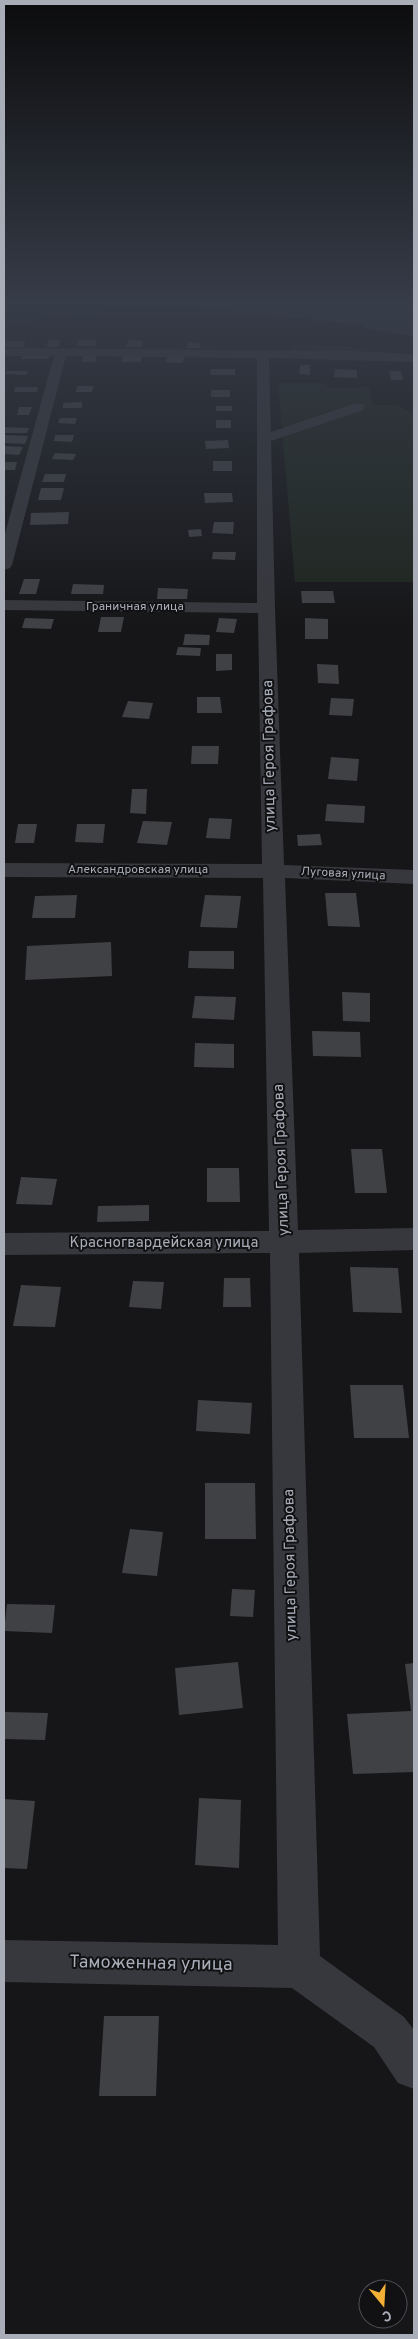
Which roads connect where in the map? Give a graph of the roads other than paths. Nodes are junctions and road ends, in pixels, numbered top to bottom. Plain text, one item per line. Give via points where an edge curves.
1 (45, 411) edge
2 (264, 411) edge
3 (348, 411) edge
4 (264, 439) junction
5 (4, 565) edge
6 (4, 605) edge
7 (266, 608) junction
8 (4, 870) edge
9 (272, 871) junction
10 (414, 878) edge
11 (414, 1239) edge
12 (284, 1242) junction
13 (4, 1244) edge
14 (4, 1961) edge
15 (299, 1967) junction
16 (414, 2067) edge

1 - 5 street
2 - 4 street, улица Героя Графова
3 - 4 street
4 - 7 street, улица Героя Графова
6 - 7 street, Граничная улица
7 - 9 street, улица Героя Графова
8 - 9 street, Александровская улица
9 - 10 street, Луговая улица
9 - 12 street, улица Героя Графова
11 - 12 street, Красногвардейская улица
12 - 13 street, Красногвардейская улица
12 - 15 street, улица Героя Графова
14 - 15 street, Таможенная улица
15 - 16 street via 388,2032

